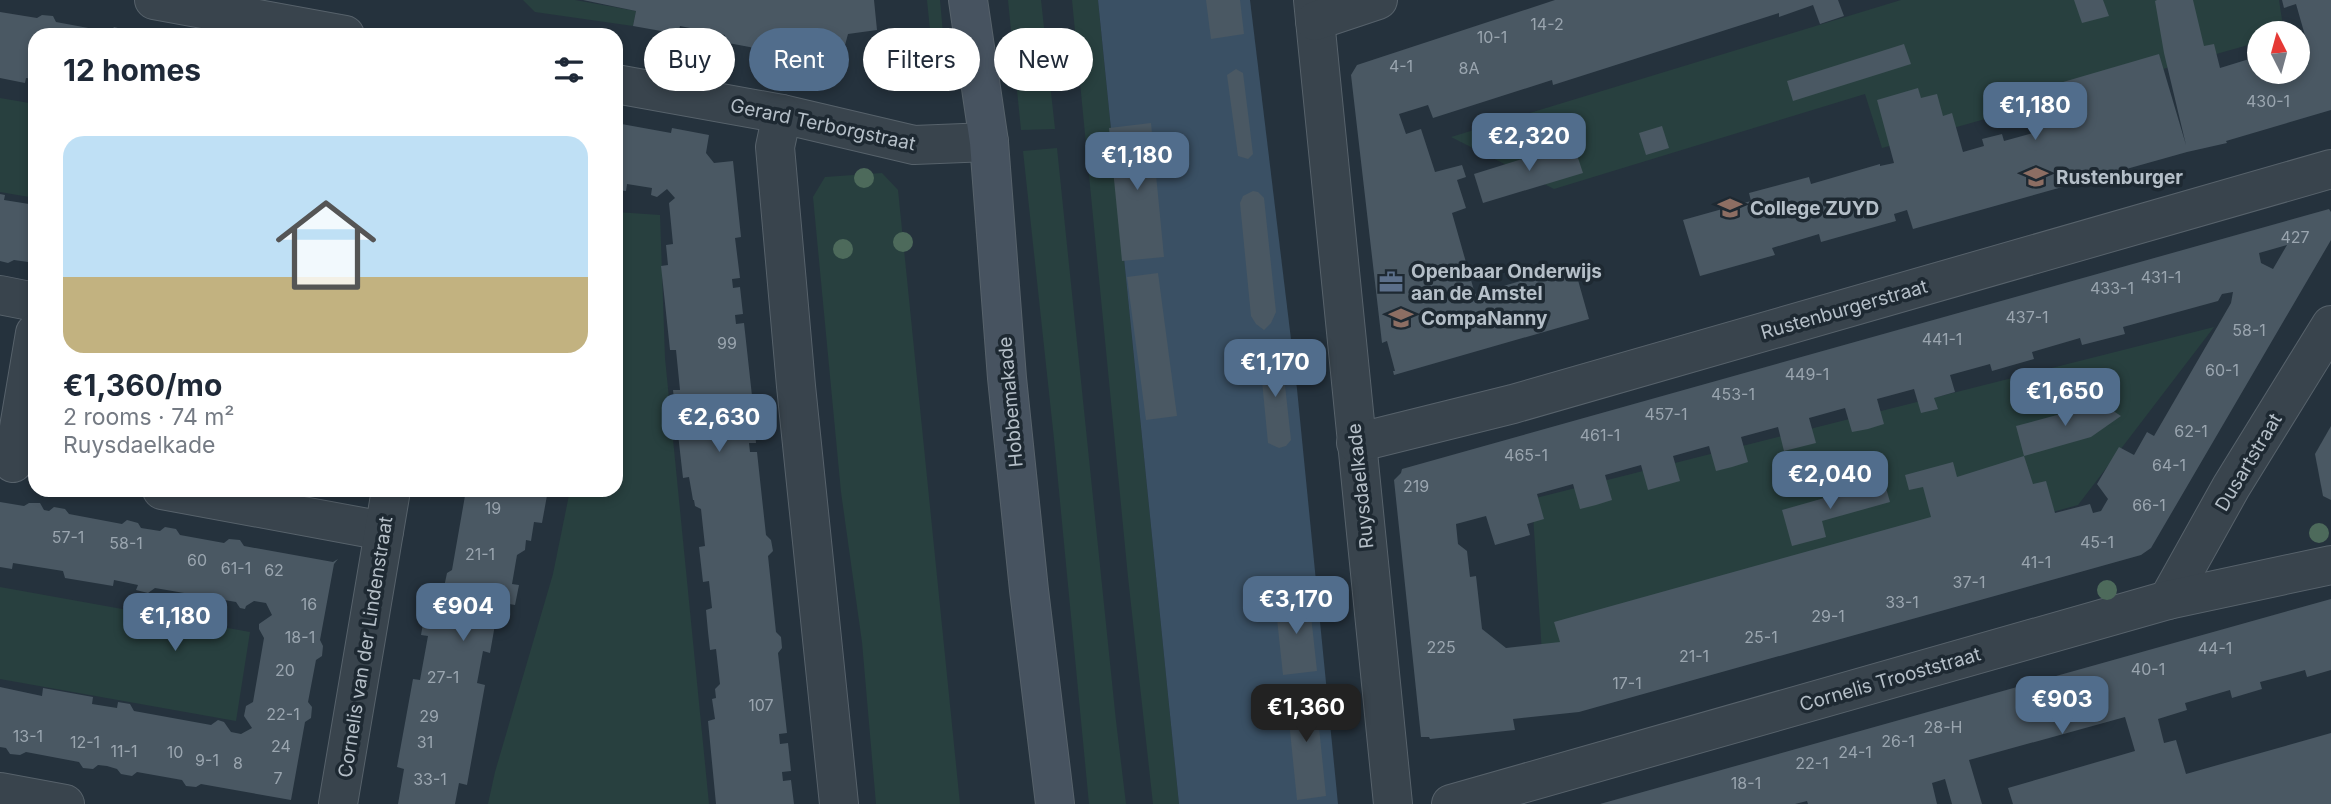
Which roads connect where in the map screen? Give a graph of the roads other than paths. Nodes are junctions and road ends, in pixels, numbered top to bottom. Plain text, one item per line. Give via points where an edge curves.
1 (154, 0) edge
2 (968, 0) edge
3 (1378, 0) edge
4 (1314, 10) edge
5 (307, 28) edge
6 (623, 85) edge
7 (782, 114) junction
8 (989, 142) junction
9 (2331, 169) edge
10 (0, 295) edge
11 (28, 301) edge
12 (2331, 325) edge
13 (28, 381) edge
14 (1356, 443) junction
15 (16, 463) edge
16 (200, 497) edge
17 (390, 497) edge
18 (384, 531) junction
19 (2331, 565) edge
20 (2168, 600) junction
21 (0, 792) edge
22 (65, 804) edge
23 (338, 804) edge
24 (839, 804) edge
25 (1055, 804) edge
26 (1393, 804) edge
27 (1451, 804) edge

1 - 5 street
2 - 8 main road, Hobbemakade
3 - 4 street
4 - 14 street, Ruysdaelkade
6 - 7 street, Gerard Terborgstraat
7 - 8 street, Gerard Terborgstraat via 914,145
7 - 24 street via 775,147
8 - 25 main road, Hobbemakade via 1007,379
9 - 14 street, Rustenburgerstraat via 1513,404
10 - 11 street
12 - 20 street, Dusartstraat
13 - 15 street
14 - 26 street, Ruysdaelkade
16 - 18 street
17 - 18 street, Cornelis van der Lindenstraat
18 - 23 street, Cornelis van der Lindenstraat
19 - 20 street, Cornelis Trooststraat
20 - 27 street, Cornelis Trooststraat
21 - 22 street

